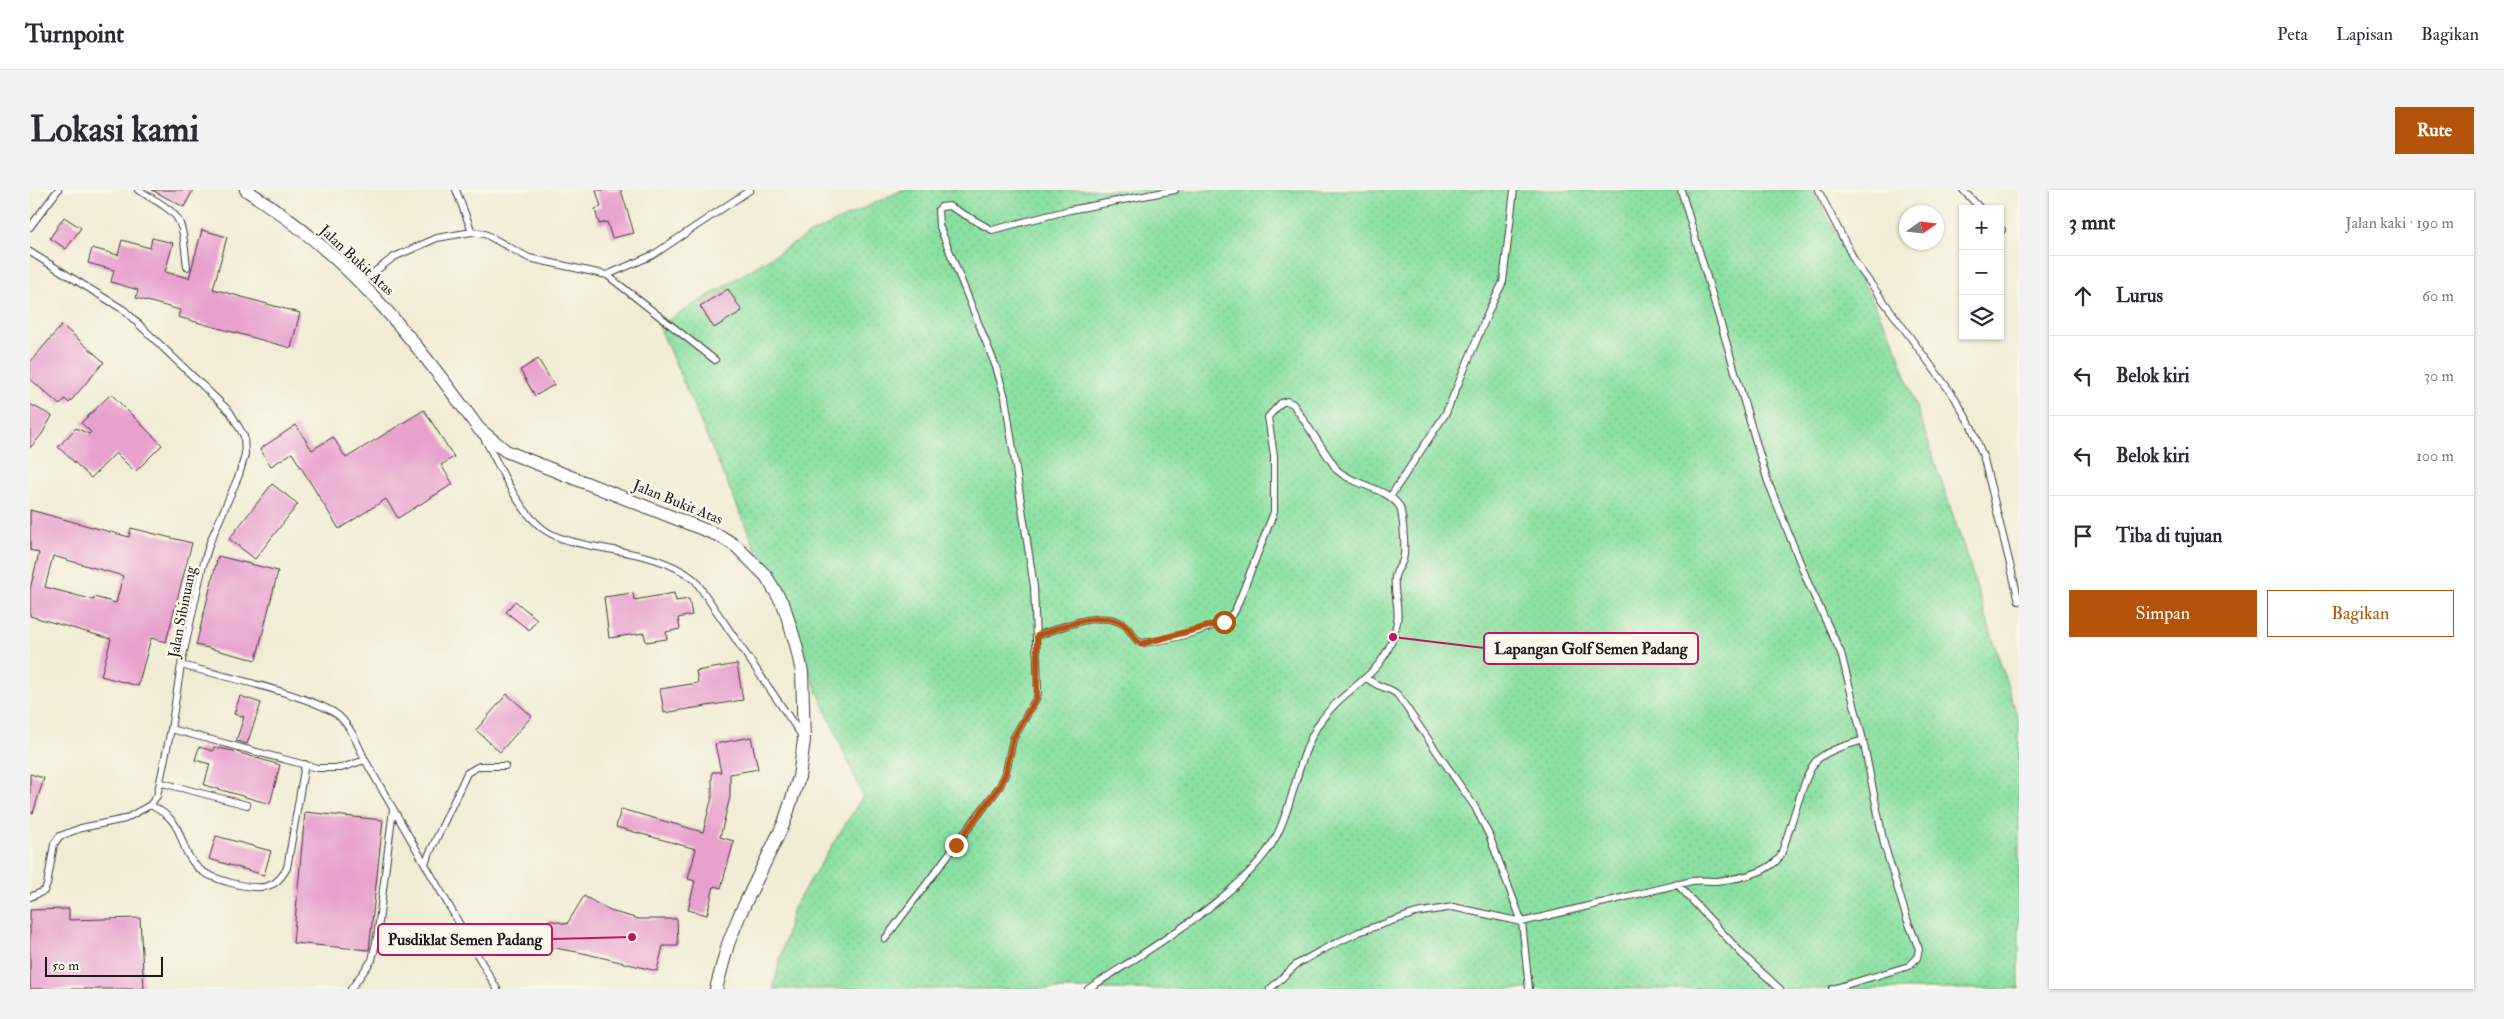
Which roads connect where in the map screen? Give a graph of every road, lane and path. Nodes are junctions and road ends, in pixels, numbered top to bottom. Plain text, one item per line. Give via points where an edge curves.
1 (58, 190) edge
2 (138, 190) edge
3 (246, 190) edge
4 (456, 190) edge
5 (750, 190) edge
6 (1175, 190) edge
7 (1514, 190) edge
8 (1680, 190) edge
9 (1818, 190) edge
10 (1963, 190) edge
11 (1977, 205) edge
12 (30, 227) edge
13 (472, 232) junction
14 (30, 252) edge
15 (187, 267) dead end
16 (607, 275) junction
17 (361, 282) junction
18 (715, 360) dead end
19 (479, 428) junction
20 (1390, 497) junction
21 (2019, 601) edge
22 (1037, 636) junction
23 (181, 665) junction
24 (1367, 678) junction
25 (172, 729) junction
26 (804, 740) junction
27 (1863, 740) junction
28 (365, 760) junction
29 (304, 764) junction
30 (505, 766) dead end
31 (162, 783) junction
32 (150, 805) junction
33 (247, 805) dead end
34 (393, 809) junction
35 (425, 863) junction
36 (1677, 884) junction
37 (30, 897) edge
38 (1522, 922) junction
39 (885, 939) dead end
40 (351, 989) edge
41 (497, 989) edge
42 (716, 989) edge
43 (1088, 989) edge
44 (1270, 989) edge
45 (1529, 989) edge
46 (1780, 989) edge
47 (1832, 989) edge

1 - 12 lane
2 - 15 lane via 172,210 180,220
3 - 17 street, Jalan Bukit Atas via 301,230
4 - 13 lane
5 - 16 lane via 653,255
6 - 22 lane via 1070,210 992,230 949,206 938,210 939,225 1005,397 1034,587
7 - 20 lane via 1503,282 1446,413
8 - 27 lane via 1767,479 1841,652
9 - 21 lane via 1857,266 1955,398 1972,428 1984,459
10 - 11 lane
13 - 16 lane via 485,234 529,258
13 - 17 lane via 437,238 394,257
14 - 23 lane, Jalan Sibinuang via 124,310 230,412 244,436 245,455 210,542
16 - 18 lane
17 - 19 street, Jalan Bukit Atas via 402,327
19 - 26 lane via 519,500 536,522 552,535 660,560 680,568 695,580
19 - 26 street, Jalan Bukit Atas via 506,451 704,528 736,546 749,558 776,590 791,625 802,672
20 - 22 lane via 1337,470 1292,404 1281,403 1271,411 1267,423 1274,456 1274,512 1230,617 1216,626 1141,644 1123,624 1094,618
20 - 24 lane via 1398,503 1401,511 1404,552 1395,578 1398,621 1381,663
22 - 39 lane via 1037,697 1013,739 1004,780
23 - 25 lane
23 - 28 lane, Jalan Sibinuang via 325,708 339,716 351,730
24 - 38 lane via 1397,694 1475,807
24 - 43 lane via 1328,713 1315,730 1282,825 1258,865 1206,908
25 - 29 lane
25 - 31 lane
26 - 42 street, Jalan Bukit Atas via 793,798 740,914
27 - 36 lane via 1816,761 1808,775 1782,851 1770,867 1718,880
27 - 47 lane via 1884,844 1919,954 1909,966
28 - 29 lane via 329,769
28 - 34 lane, Jalan Sibinuang
29 - 32 lane via 287,868 282,878 269,886 258,887 206,874 190,857 172,818
30 - 35 lane via 479,766 467,773
31 - 32 lane
31 - 33 lane
32 - 37 lane via 125,819 60,836 54,844 47,885 44,891
34 - 35 lane, Jalan Sibinuang
34 - 40 lane via 378,938 372,960
35 - 41 lane, Jalan Sibinuang
36 - 38 lane
36 - 46 lane via 1743,955
38 - 44 lane via 1453,907 1410,915 1359,932 1322,950 1297,964
38 - 45 lane

